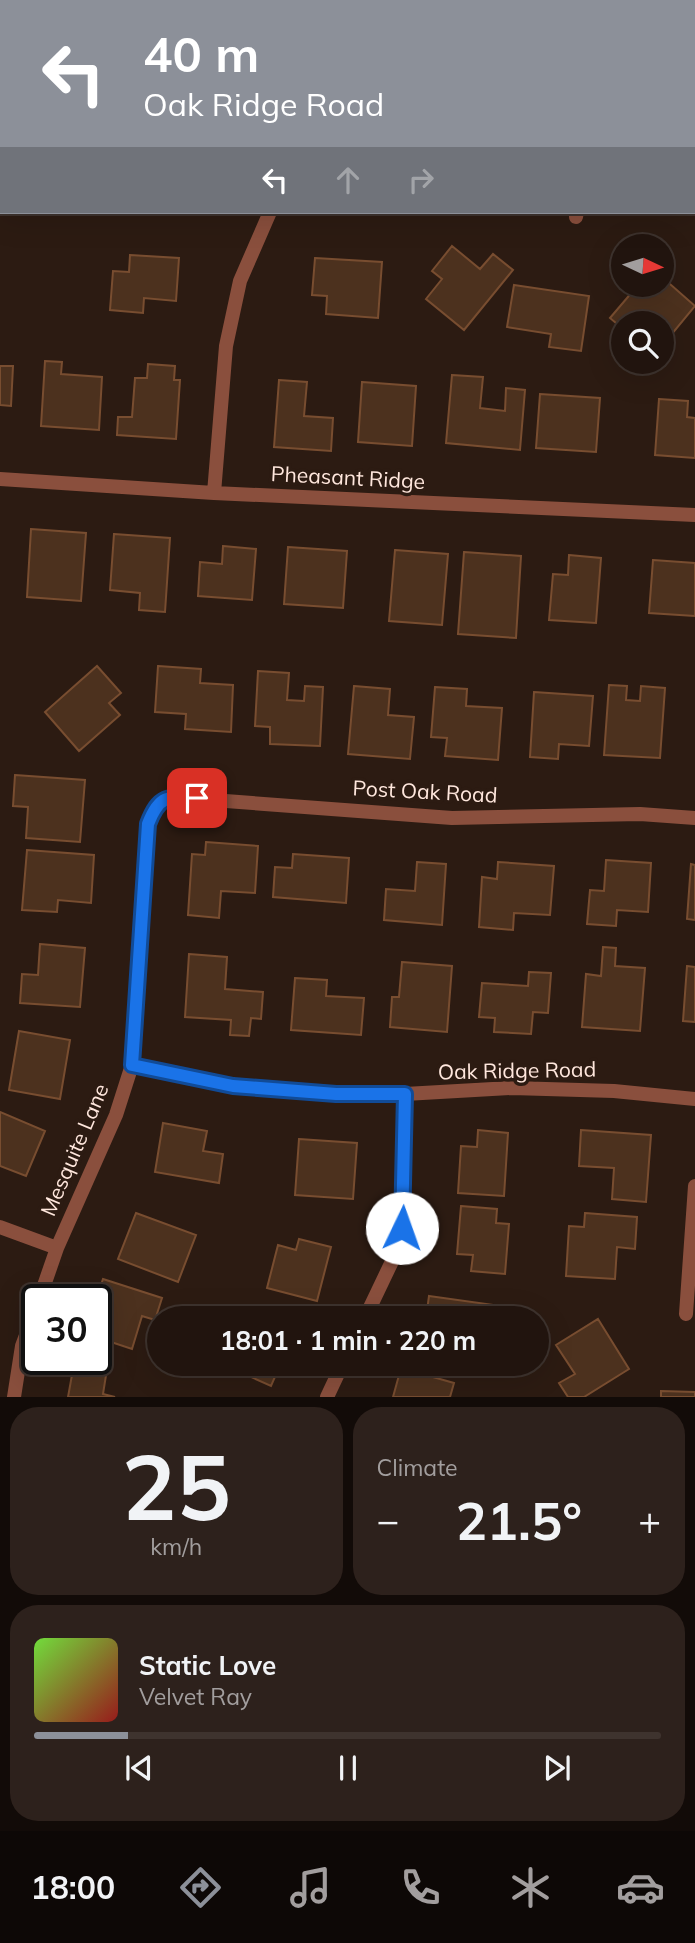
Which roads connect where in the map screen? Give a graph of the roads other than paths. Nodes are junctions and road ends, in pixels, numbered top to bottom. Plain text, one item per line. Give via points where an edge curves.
1 (269, 214) edge
2 (0, 479) edge
3 (215, 493) junction
4 (695, 515) edge
5 (156, 806) joint
6 (695, 818) edge
7 (132, 1065) junction
8 (405, 1094) junction
9 (695, 1099) edge
10 (695, 1186) edge
11 (0, 1227) edge
12 (57, 1248) junction
13 (45, 1284) edge
14 (371, 1306) edge
15 (686, 1314) dead end
16 (21, 1352) edge
17 (337, 1376) edge
18 (14, 1397) edge
19 (327, 1397) edge

1 - 3 street via 240,281 226,346
2 - 3 street, Pheasant Ridge
3 - 4 street, Pheasant Ridge
5 - 6 street, Post Oak Road via 172,797 452,818 640,814
5 - 7 street, Mesquite Lane via 148,824
7 - 8 street, Oak Ridge Road via 233,1086
7 - 12 street, Mesquite Lane via 116,1115
8 - 9 street, Oak Ridge Road via 512,1088
8 - 14 street via 402,1228 396,1253
10 - 15 street
11 - 12 street
12 - 13 street, Mesquite Lane
16 - 18 street
17 - 19 street

